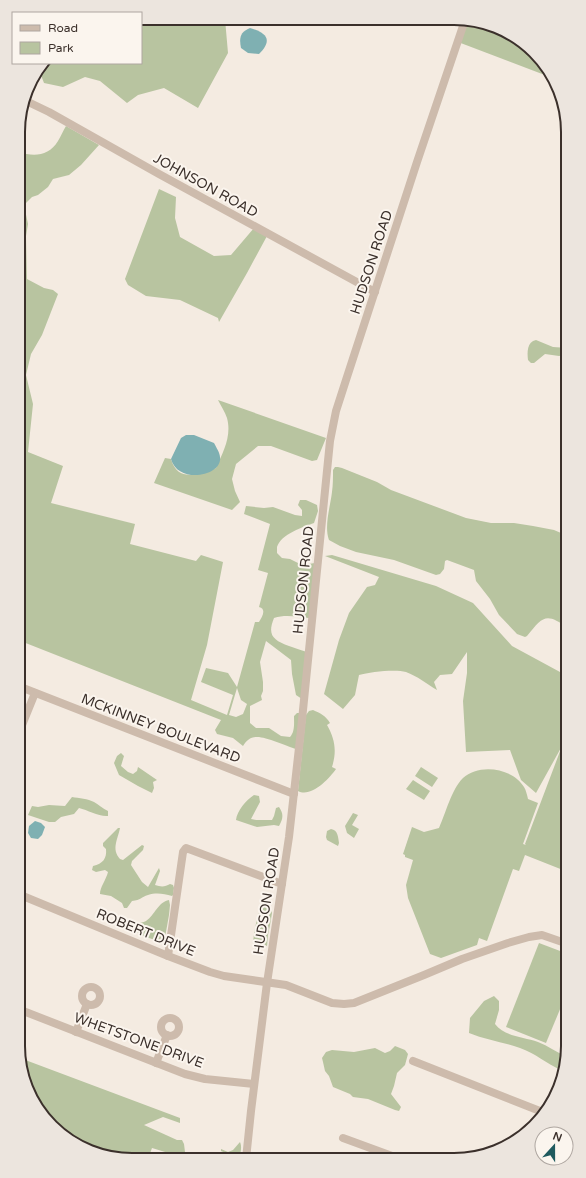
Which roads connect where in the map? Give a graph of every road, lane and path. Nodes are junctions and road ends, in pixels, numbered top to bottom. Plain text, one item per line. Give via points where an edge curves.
1 (463, 25) edge
2 (29, 103) edge
3 (375, 292) junction
4 (25, 689) edge
5 (35, 693) junction
6 (25, 718) edge
7 (294, 794) junction
8 (282, 884) junction
9 (25, 897) edge
10 (561, 942) edge
11 (168, 956) junction
12 (267, 983) junction
13 (87, 1004) dead end
14 (25, 1012) edge
15 (76, 1032) junction
16 (167, 1035) dead end
17 (413, 1061) dead end
18 (156, 1062) junction
19 (254, 1084) junction
20 (539, 1111) edge
21 (342, 1138) dead end
22 (247, 1153) edge
23 (384, 1153) edge

1 - 3 street, HUDSON ROAD
2 - 3 street, JOHNSON ROAD
3 - 7 street, HUDSON ROAD via 336,411 331,437
4 - 5 street, MCKINNEY BOULEVARD
5 - 6 street
5 - 7 street, MCKINNEY BOULEVARD
7 - 8 street, HUDSON ROAD
8 - 11 street via 186,848 182,852
8 - 12 street, HUDSON ROAD
9 - 11 street, ROBERT DRIVE
10 - 12 street, ROBERT DRIVE via 539,935 515,941 348,1004 332,1003 292,987
11 - 12 street, ROBERT DRIVE via 223,976
12 - 19 street, HUDSON ROAD
13 - 15 street
14 - 15 street, WHETSTONE DRIVE
15 - 18 street, WHETSTONE DRIVE
16 - 18 street
17 - 20 street
18 - 19 street, WHETSTONE DRIVE via 206,1079
19 - 22 street, HUDSON ROAD
21 - 23 street

